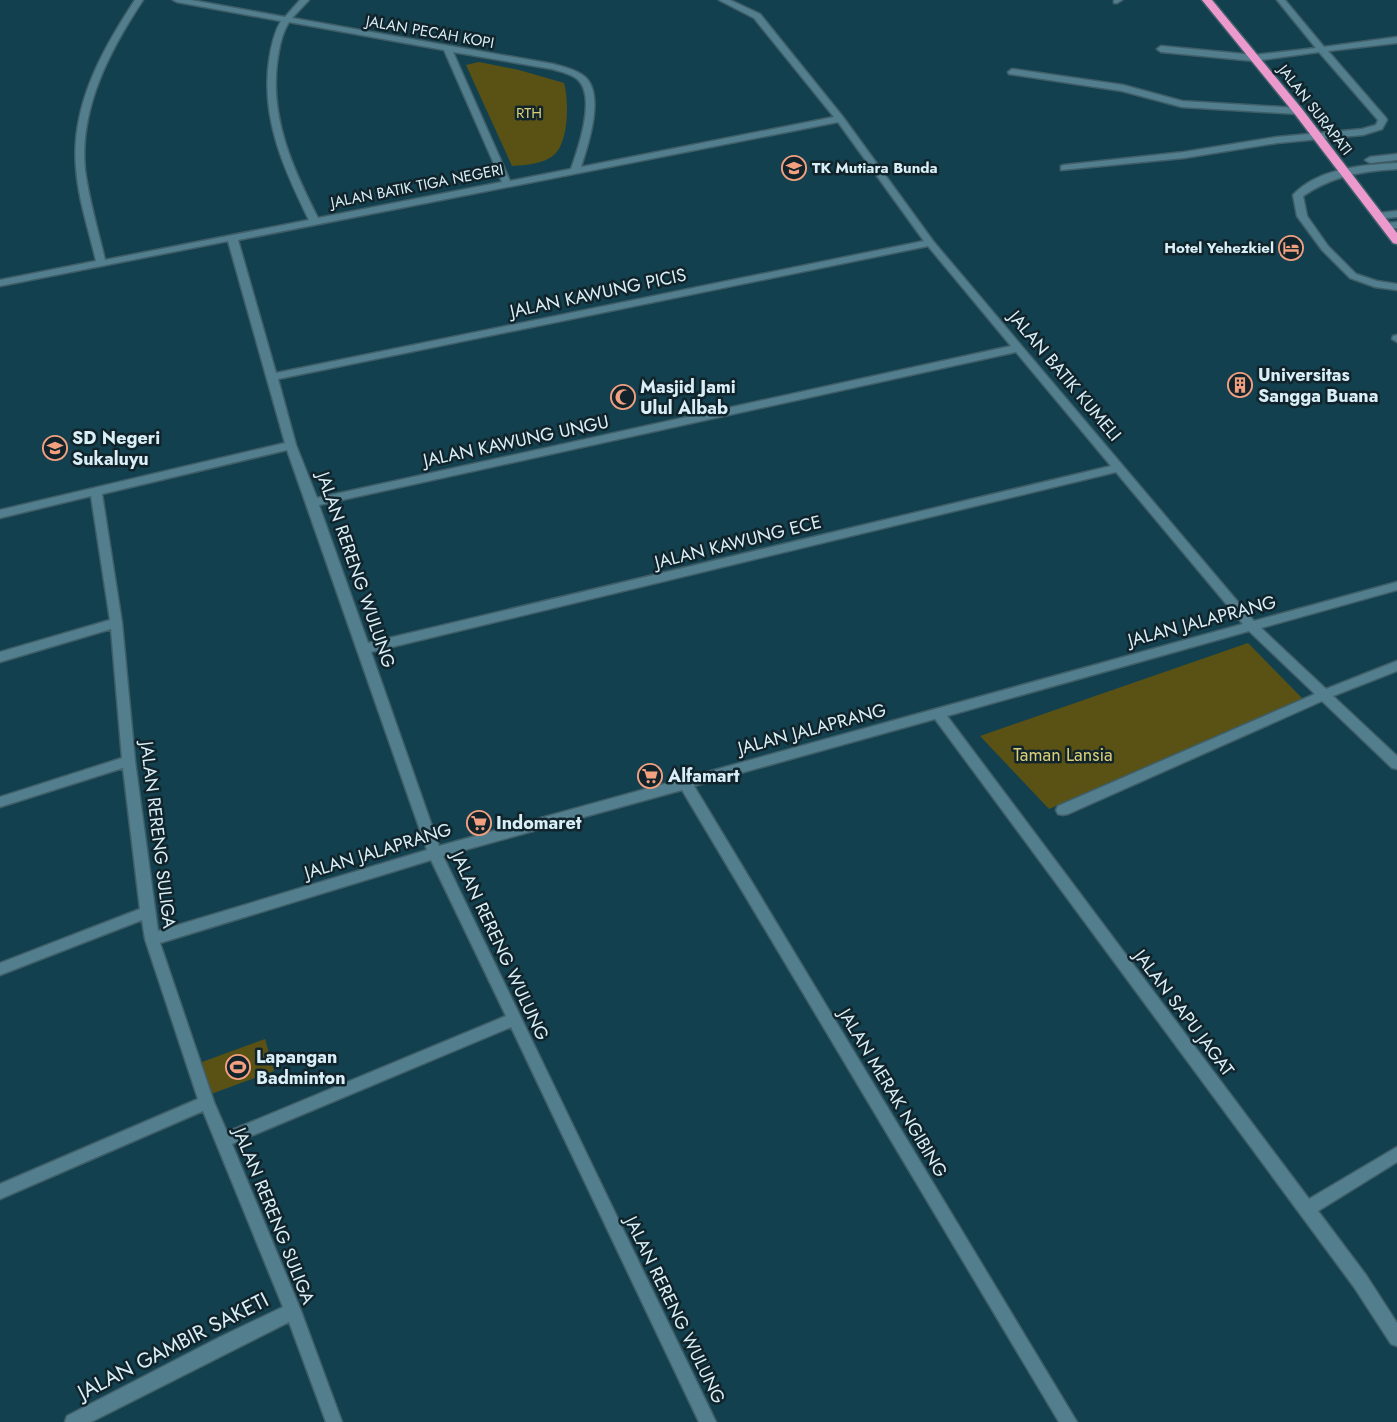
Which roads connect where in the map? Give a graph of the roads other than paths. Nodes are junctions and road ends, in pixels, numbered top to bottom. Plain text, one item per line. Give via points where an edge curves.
1 (139, 0) edge
2 (177, 0) edge
3 (305, 0) edge
4 (723, 0) edge
5 (1207, 0) edge
6 (1281, 0) edge
7 (286, 20) junction
8 (1397, 40) edge
9 (448, 49) junction
10 (1161, 49) dead end
11 (1320, 49) junction
12 (1254, 58) junction
13 (1012, 72) dead end
14 (1298, 111) junction
15 (840, 120) junction
16 (1317, 136) junction
17 (1397, 157) edge
18 (1397, 166) edge
19 (1341, 167) junction
20 (1064, 168) dead end
21 (575, 171) junction
22 (507, 184) junction
23 (1397, 214) edge
24 (1378, 216) junction
25 (315, 222) junction
26 (1397, 225) edge
27 (1386, 226) junction
28 (232, 238) junction
29 (1397, 241) edge
30 (930, 243) junction
31 (101, 263) junction
32 (0, 283) edge
33 (1397, 287) edge
34 (1019, 348) junction
35 (273, 377) junction
36 (291, 445) junction
37 (1119, 468) junction
38 (96, 492) junction
39 (314, 503) junction
40 (0, 514) edge
41 (1397, 586) edge
42 (116, 623) junction
43 (1252, 627) junction
44 (364, 649) junction
45 (0, 657) edge
46 (1397, 666) edge
47 (1324, 695) junction
48 (938, 713) junction
49 (129, 761) junction
50 (1397, 764) edge
51 (685, 783) junction
52 (0, 802) edge
53 (1063, 810) dead end
54 (435, 852) junction
55 (146, 912) junction
56 (152, 939) junction
57 (0, 969) edge
58 (514, 1019) junction
59 (207, 1102) junction
60 (223, 1140) junction
61 (1397, 1154) edge
62 (0, 1192) edge
63 (1307, 1209) junction
64 (293, 1311) junction
65 (1397, 1338) edge
66 (73, 1422) edge
67 (334, 1422) edge
68 (708, 1422) edge
69 (1070, 1422) edge

1 - 31 street via 99,71 82,125 80,156 83,183
2 - 7 street, JALAN PECAH KOPI
3 - 7 street
4 - 15 street, JALAN BATIK KUMELI via 757,16
5 - 12 highway, JALAN SURAPATI
6 - 11 street
7 - 9 street, JALAN PECAH KOPI
7 - 25 street via 276,41 270,75 271,105 287,168
8 - 11 street
9 - 21 street, JALAN PECAH KOPI via 553,67 573,73 584,82 589,93 587,138
9 - 22 street
10 - 12 street
11 - 12 street
11 - 16 street via 1383,120 1379,127 1363,132
12 - 14 highway, JALAN SURAPATI
13 - 14 street via 1123,88 1182,104
14 - 16 highway, JALAN SURAPATI
15 - 21 street, JALAN BATIK TIGA NEGERI
15 - 30 street, JALAN BATIK KUMELI
16 - 19 highway, JALAN SURAPATI
16 - 20 street
17 - 19 street
18 - 19 street
19 - 24 highway, JALAN SURAPATI
19 - 33 street via 1298,195 1302,216 1325,248 1353,276
21 - 22 street, JALAN BATIK TIGA NEGERI
22 - 25 street, JALAN BATIK TIGA NEGERI
23 - 24 street
24 - 27 highway, JALAN SURAPATI
25 - 28 street, JALAN BATIK TIGA NEGERI
26 - 27 street
27 - 29 highway, JALAN SURAPATI
28 - 31 street, JALAN BATIK TIGA NEGERI
28 - 35 street, JALAN RERENG WULUNG
30 - 34 street, JALAN BATIK KUMELI
30 - 35 street, JALAN KAWUNG PICIS
31 - 32 street, JALAN BATIK TIGA NEGERI
34 - 37 street, JALAN BATIK KUMELI
34 - 39 street, JALAN KAWUNG UNGU
35 - 36 street, JALAN RERENG WULUNG
36 - 38 street
36 - 39 street, JALAN RERENG WULUNG
37 - 43 street, JALAN BATIK KUMELI
37 - 44 street, JALAN KAWUNG ECE
38 - 40 street
38 - 42 street, JALAN RERENG SULIGA
39 - 44 street, JALAN RERENG WULUNG
41 - 43 street, JALAN JALAPRANG
42 - 45 street
42 - 49 street, JALAN RERENG SULIGA
43 - 47 street, JALAN BATIK KUMELI
43 - 48 street, JALAN JALAPRANG
44 - 54 street, JALAN RERENG WULUNG
46 - 47 street
47 - 50 street, JALAN BATIK KUMELI
47 - 53 street
48 - 51 street, JALAN JALAPRANG
48 - 63 street, JALAN SAPU JAGAT
49 - 52 street
49 - 55 street, JALAN RERENG SULIGA
51 - 54 street, JALAN JALAPRANG
51 - 69 street, JALAN MERAK NGIBING
54 - 56 street, JALAN JALAPRANG
54 - 58 street, JALAN RERENG WULUNG
55 - 56 street, JALAN RERENG SULIGA
55 - 57 street
56 - 59 street, JALAN RERENG SULIGA
58 - 60 street
58 - 68 street, JALAN RERENG WULUNG
59 - 60 street, JALAN RERENG SULIGA
59 - 62 street
60 - 64 street, JALAN RERENG SULIGA
61 - 63 street
63 - 65 street, JALAN SAPU JAGAT
64 - 66 street, JALAN GAMBIR SAKETI
64 - 67 street, JALAN RERENG SULIGA

